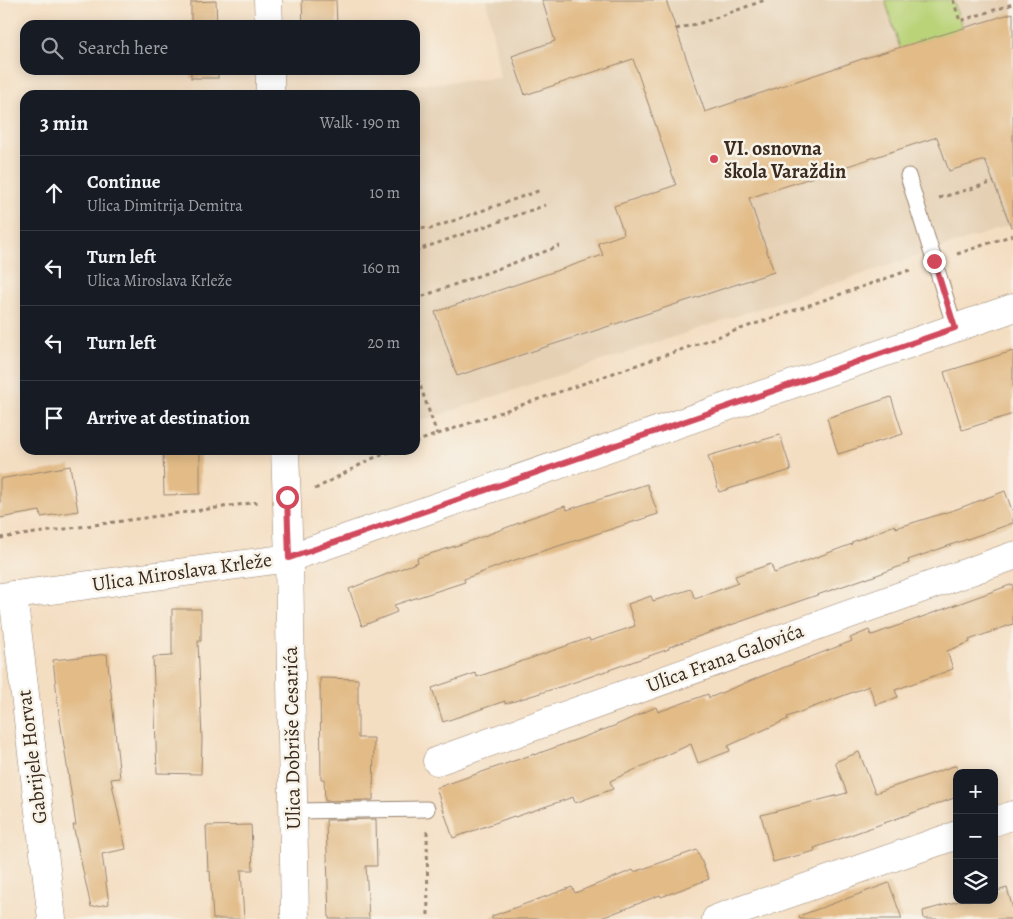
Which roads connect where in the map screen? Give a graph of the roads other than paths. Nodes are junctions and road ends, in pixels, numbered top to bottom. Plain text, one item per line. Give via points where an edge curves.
1 (268, 0) edge
2 (269, 20) edge
3 (270, 75) edge
4 (270, 90) edge
5 (908, 176) dead end
6 (1013, 308) edge
7 (955, 328) junction
8 (285, 455) edge
9 (1013, 556) edge
10 (289, 558) junction
11 (7, 596) edge
12 (437, 761) dead end
13 (427, 809) road end
14 (293, 811) junction
15 (1013, 815) edge
16 (998, 821) edge
17 (953, 836) edge
18 (52, 919) edge
19 (295, 919) edge
20 (716, 919) edge

1 - 2 street
3 - 4 street
5 - 7 lane
6 - 7 street, Ulica Miroslava Krleže
7 - 10 street, Ulica Miroslava Krleže
8 - 10 street, Ulica Dobriše Cesarića
9 - 12 street, Ulica Frana Galovića
10 - 11 street, Ulica Miroslava Krleže
10 - 14 street, Ulica Dobriše Cesarića
11 - 18 street, Gabrijele Horvat
13 - 14 lane
14 - 19 street, Ulica Dobriše Cesarića
15 - 16 street
17 - 20 street

